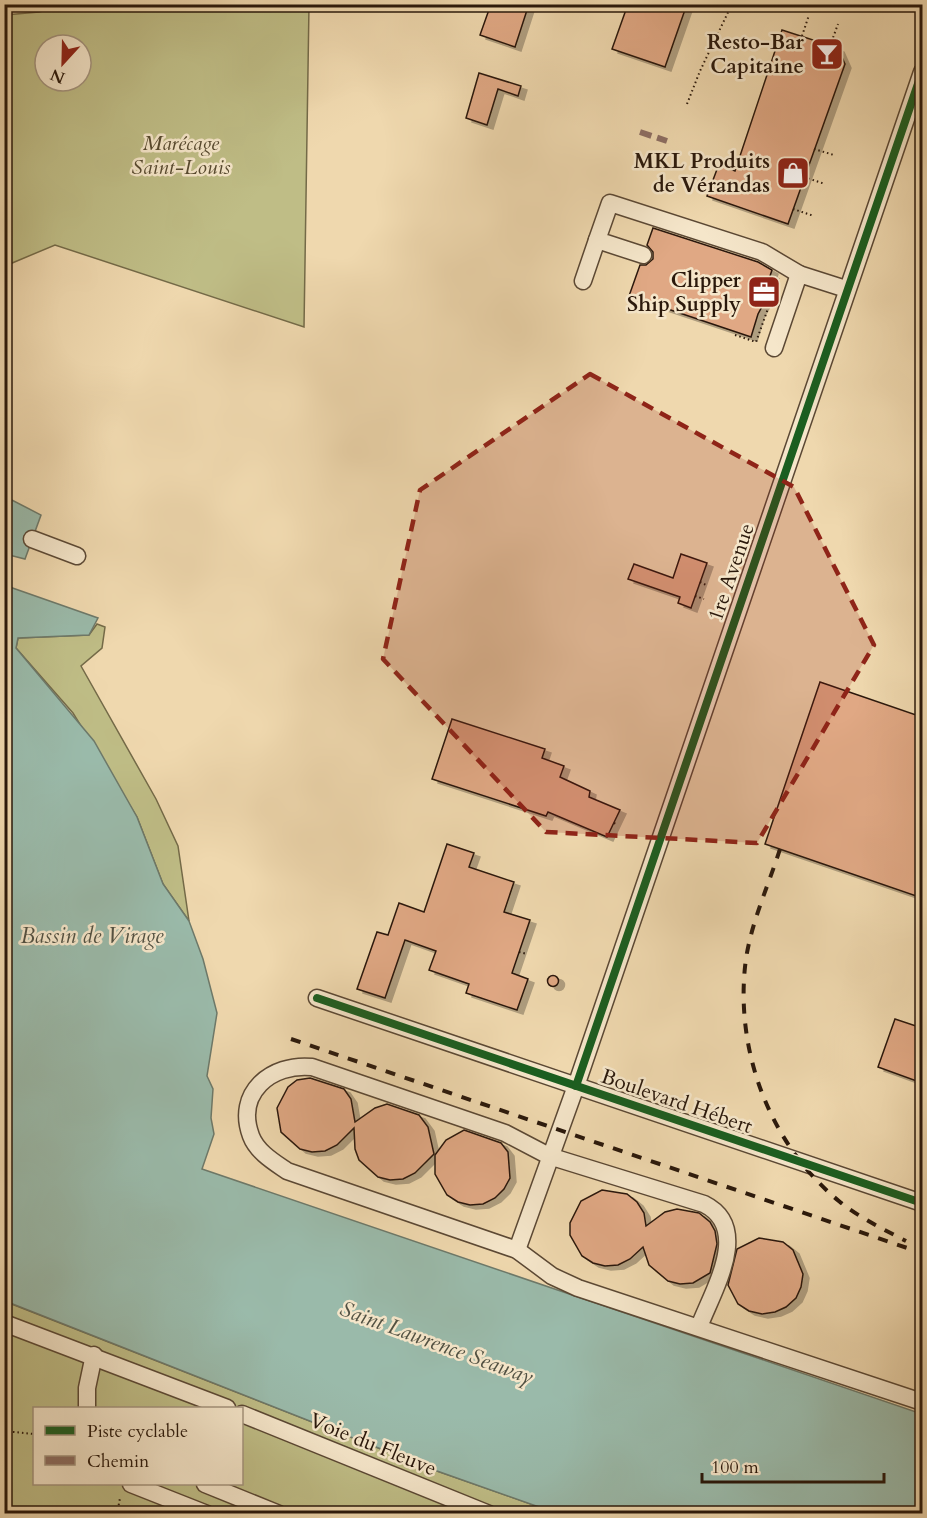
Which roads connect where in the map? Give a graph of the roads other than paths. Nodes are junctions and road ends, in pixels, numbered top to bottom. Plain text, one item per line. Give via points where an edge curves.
1 (922, 72) edge
2 (597, 240) junction
3 (643, 255) dead end
4 (794, 278) junction
5 (583, 281) dead end
6 (846, 289) junction
7 (774, 348) dead end
8 (32, 539) dead end
9 (77, 556) dead end
10 (317, 998) dead end
11 (576, 1086) junction
12 (549, 1156) junction
13 (922, 1203) edge
14 (517, 1250) junction
15 (4, 1323) edge
16 (699, 1327) junction
17 (94, 1355) junction
18 (922, 1402) edge
19 (87, 1407) edge
20 (224, 1407) edge
21 (243, 1414) edge
22 (134, 1485) edge
23 (207, 1485) edge
24 (207, 1514) edge
25 (279, 1514) edge
26 (489, 1514) edge

1 - 6 street, 1re Avenue
2 - 3 street
2 - 4 street via 610,202 762,252
2 - 5 street
4 - 6 street
4 - 7 street
6 - 11 street, 1re Avenue
8 - 9 street
10 - 11 street, Boulevard Hébert
11 - 12 street, 1re Avenue
11 - 13 street, Boulevard Hébert
12 - 14 street, 1re Avenue
12 - 14 street via 505,1133 312,1067 294,1065 279,1069 265,1078 249,1103 251,1137 264,1155 287,1171
12 - 16 street via 718,1210 728,1234 726,1257
14 - 16 street via 552,1276 578,1288
15 - 17 street
16 - 18 street
17 - 19 street
17 - 20 street
21 - 26 street, Voie du Fleuve
22 - 24 street
23 - 25 street

